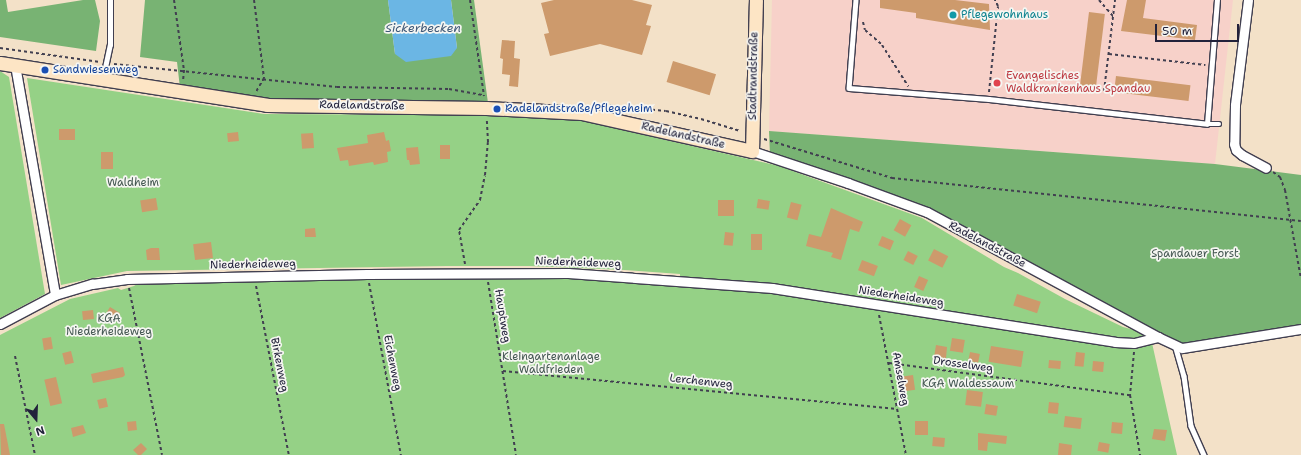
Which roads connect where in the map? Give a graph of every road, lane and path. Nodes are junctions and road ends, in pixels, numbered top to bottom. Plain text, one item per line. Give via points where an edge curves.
1 (110, 0) edge
2 (174, 0) edge
3 (254, 0) edge
4 (470, 0) edge
5 (756, 0) edge
6 (856, 0) edge
7 (995, 0) edge
8 (1099, 0) edge
9 (1115, 0) edge
10 (1217, 0) edge
11 (1248, 0) edge
12 (1113, 16) junction
13 (862, 18) dead end
14 (1109, 54) junction
15 (0, 63) edge
16 (15, 65) junction
17 (1212, 66) junction
18 (102, 79) junction
19 (1104, 91) dead end
20 (182, 92) junction
21 (913, 94) junction
22 (989, 99) junction
23 (253, 103) junction
24 (486, 108) junction
25 (1207, 124) junction
26 (1219, 124) dead end
27 (752, 151) junction
28 (1270, 170) joint
29 (1290, 220) junction
30 (1301, 221) edge
31 (367, 274) junction
32 (468, 274) junction
33 (487, 274) junction
34 (254, 277) junction
35 (127, 279) junction
36 (1301, 279) edge
37 (55, 295) junction
38 (878, 305) junction
39 (0, 324) edge
40 (1301, 329) edge
41 (1158, 337) junction
42 (1134, 343) junction
43 (1175, 345) junction
44 (15, 356) dead end
45 (889, 363) junction
46 (503, 371) junction
47 (1130, 396) junction
48 (897, 409) junction
49 (35, 455) edge
50 (162, 455) edge
51 (289, 455) edge
52 (401, 455) edge
53 (516, 455) edge
54 (906, 455) edge
55 (1140, 455) edge
56 (1204, 455) edge

1 - 18 lane via 110,45
2 - 20 path via 184,70
3 - 23 path via 264,78
4 - 24 path
5 - 27 street, Stadtrandstraße
6 - 21 lane via 849,88
7 - 22 path via 998,6
8 - 12 path
9 - 12 path
10 - 17 lane
11 - 28 street via 1235,105 1234,144 1242,155
12 - 14 path
13 - 21 path via 865,30 882,45
14 - 17 path
14 - 19 path
15 - 16 street, Radelandstraße
16 - 18 street, Radelandstraße
16 - 37 street
17 - 25 lane
18 - 20 street, Radelandstraße
20 - 23 street, Radelandstraße
21 - 22 lane
22 - 25 lane
23 - 24 street, Radelandstraße
24 - 27 street, Radelandstraße via 582,113
24 - 32 path via 488,142 480,200 459,230
25 - 26 lane
27 - 41 street, Radelandstraße via 927,212
28 - 29 path via 1280,177
29 - 30 path
29 - 36 path
31 - 32 street, Niederheideweg
31 - 34 street, Niederheideweg
31 - 52 path, Eichenweg
32 - 33 street, Niederheideweg
33 - 38 street, Niederheideweg via 568,273 682,280 772,288
33 - 46 path, Hauptweg
34 - 35 street, Niederheideweg
34 - 51 path, Birkenweg
35 - 37 street, Niederheideweg via 92,284
35 - 50 path
37 - 39 street, Niederheideweg
38 - 42 street, Niederheideweg
38 - 45 path, Amselweg
40 - 43 street, Radelandstraße via 1182,348
41 - 42 street, Niederheideweg
41 - 43 street, Radelandstraße
42 - 47 path
43 - 56 lane via 1184,376 1191,426
44 - 49 path
45 - 47 path, Drosselweg
45 - 48 path, Amselweg
46 - 48 path, Lerchenweg
46 - 53 path, Hauptweg
47 - 55 path
48 - 54 path, Amselweg

